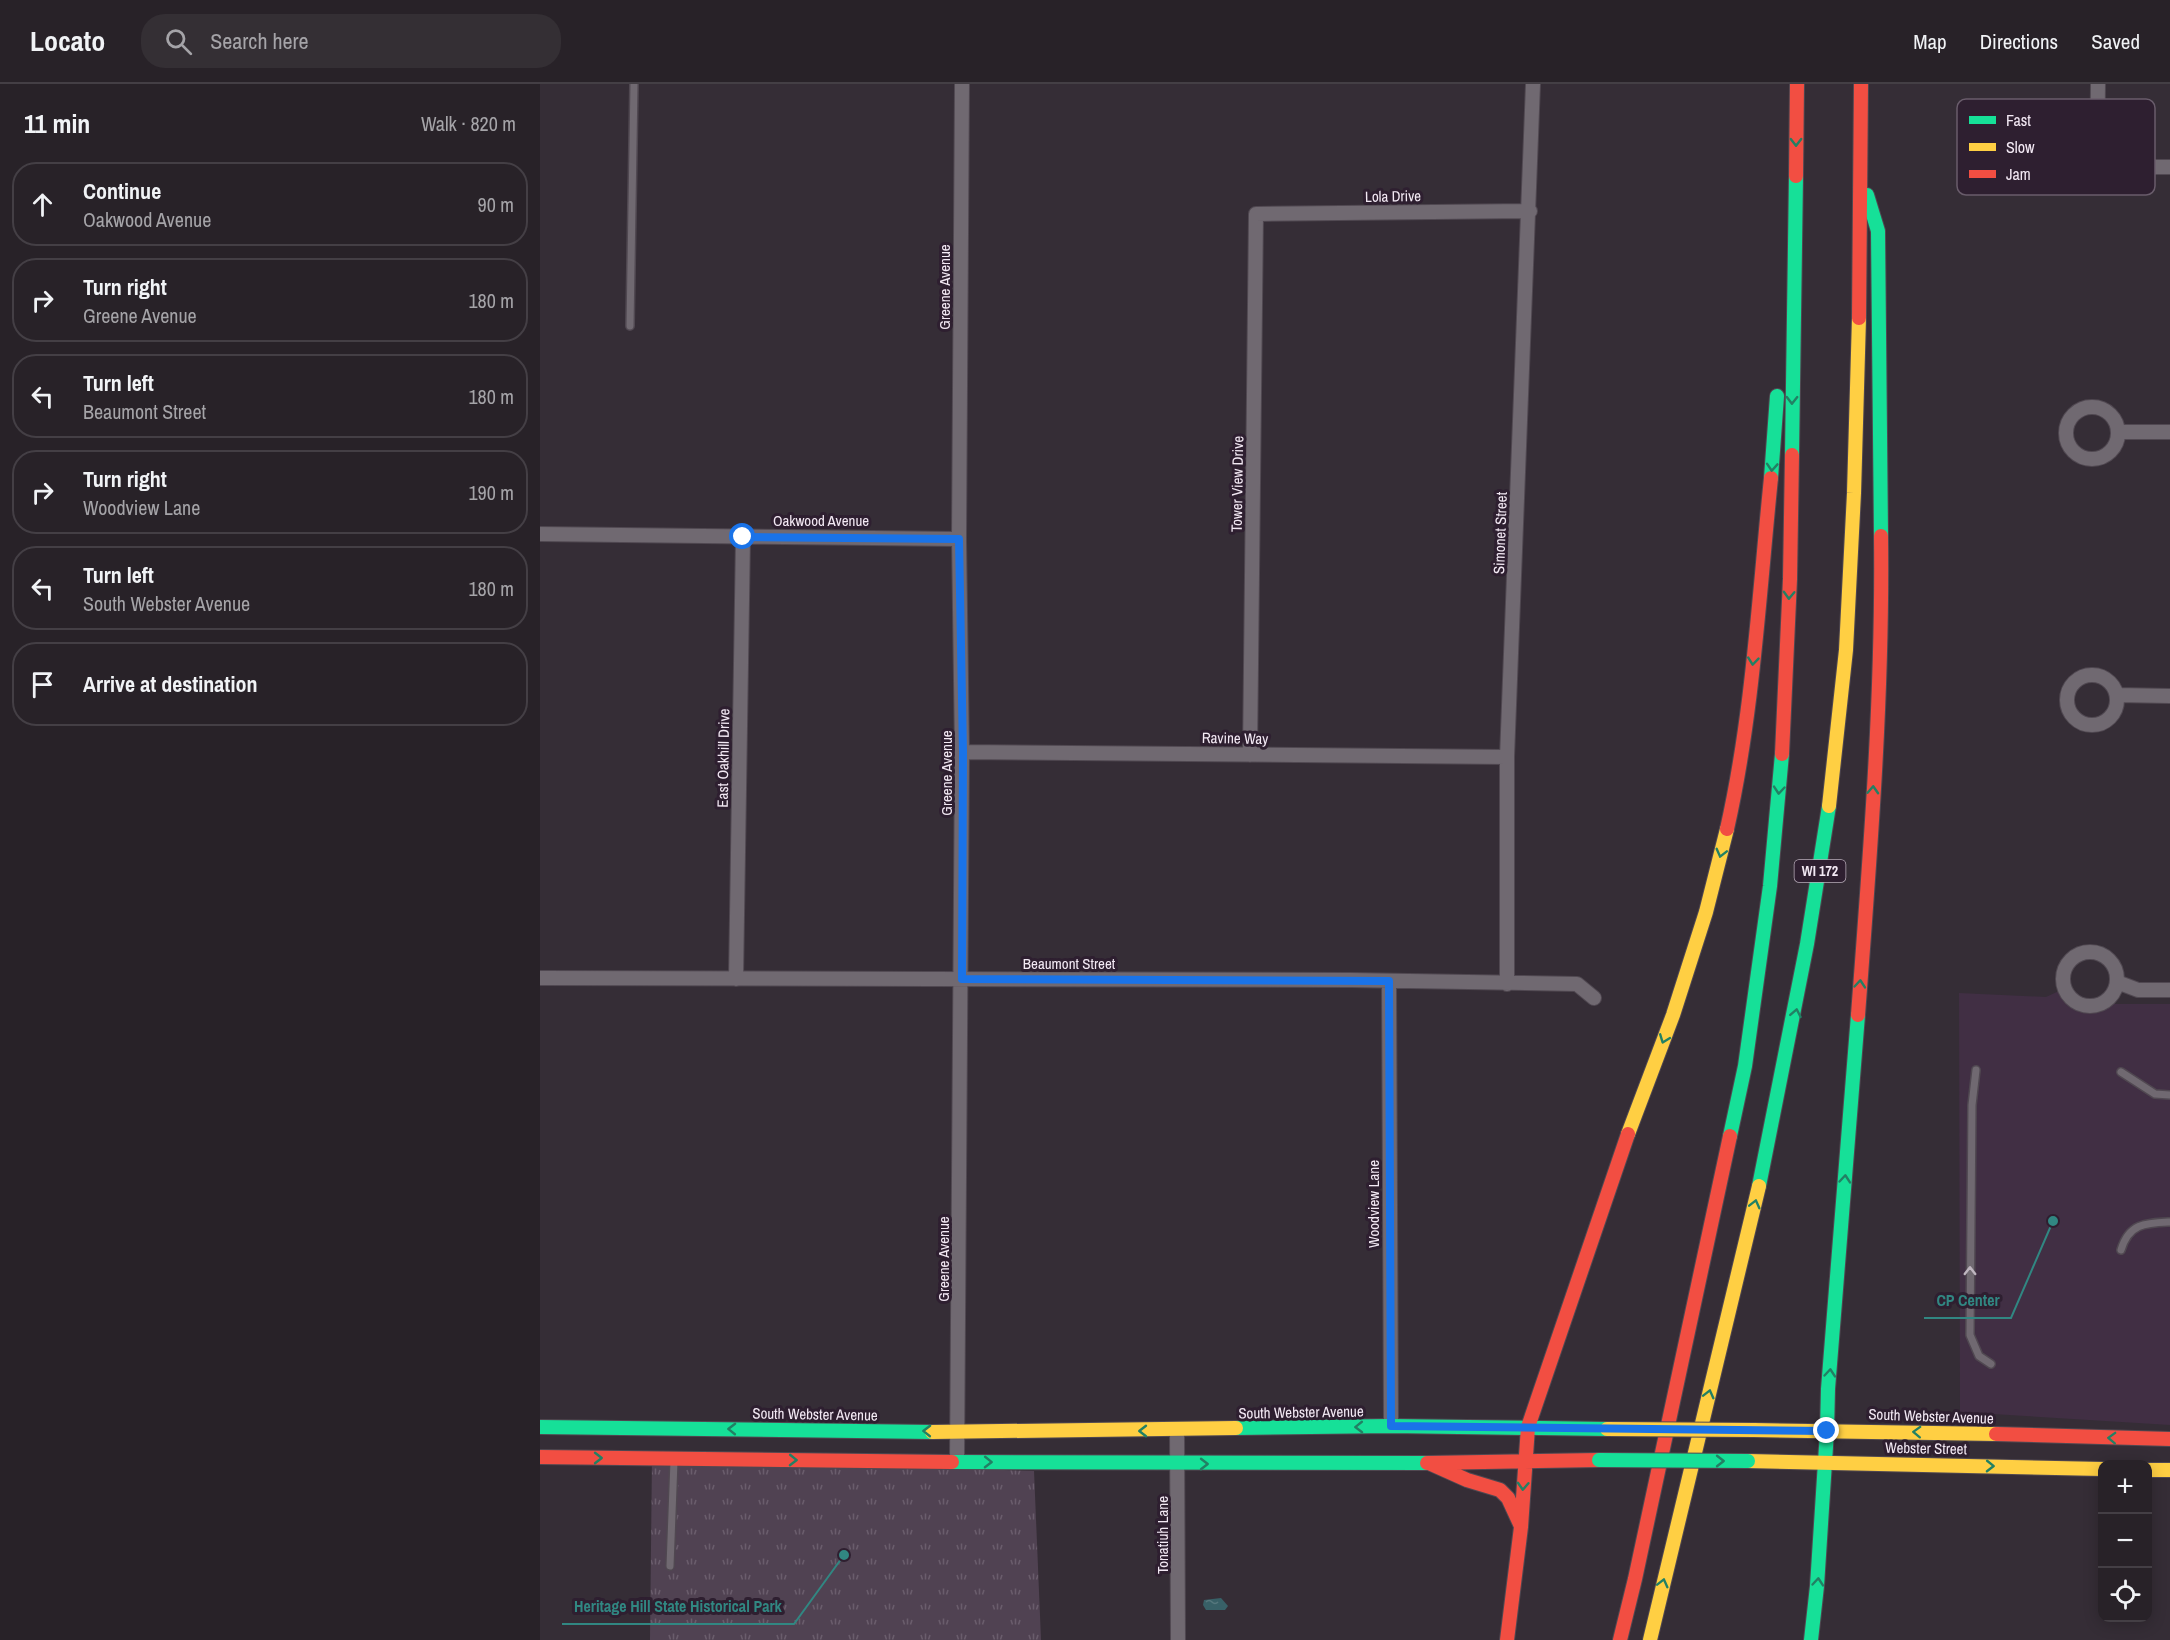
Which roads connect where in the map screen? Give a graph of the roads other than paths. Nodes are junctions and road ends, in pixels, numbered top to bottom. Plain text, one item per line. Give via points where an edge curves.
1 (634, 84) edge
2 (962, 84) edge
3 (1533, 84) edge
4 (1797, 84) edge
5 (1862, 84) edge
6 (2098, 84) edge
7 (2098, 99) edge
8 (1861, 176) junction
9 (1530, 211) junction
10 (1256, 214) joint
11 (630, 326) dead end
12 (1792, 326) junction
13 (2118, 432) dead end
14 (2170, 432) edge
15 (540, 534) edge
16 (743, 537) junction
17 (959, 539) junction
18 (2117, 695) dead end
19 (2170, 696) edge
20 (963, 752) junction
21 (1250, 755) junction
22 (1507, 757) junction
23 (540, 978) edge
24 (736, 979) junction
25 (962, 979) junction
26 (1389, 981) junction
27 (2117, 982) dead end
28 (1507, 984) junction
29 (2170, 990) edge
30 (1594, 998) dead end
31 (1976, 1070) dead end
32 (2121, 1072) dead end
33 (2170, 1095) edge
34 (2170, 1222) edge
35 (2121, 1250) dead end
36 (1990, 1364) dead end
37 (540, 1426) edge
38 (1391, 1426) junction
39 (1528, 1427) junction
40 (1177, 1430) junction
41 (1827, 1431) junction
42 (958, 1432) junction
43 (2170, 1439) edge
44 (540, 1457) edge
45 (674, 1458) junction
46 (1525, 1461) junction
47 (957, 1462) junction
48 (1429, 1463) junction
49 (1827, 1463) junction
50 (1178, 1464) junction
51 (2098, 1469) edge
52 (2152, 1470) edge
53 (2170, 1470) edge
54 (1521, 1527) junction
55 (670, 1566) dead end
56 (1178, 1640) edge
57 (1507, 1640) edge
58 (1620, 1640) edge
59 (1650, 1640) edge
60 (1811, 1640) edge

1 - 11 lane
2 - 17 street, Greene Avenue
3 - 9 street, Simonet Street
4 -> 12 main road, WI 172
5 - 8 main road, WI 172
6 - 7 street
41 -> 8 main road via 1881,654 1878,231
59 -> 8 main road, WI 172 via 1766,1156 1797,1009 1822,856 1845,668 1856,464
9 - 10 street, Lola Drive
9 - 22 street, Simonet Street
10 - 21 street, Tower View Drive
12 -> 39 main road via 1777,395 1746,726 1721,854 1673,1015 1634,1116
12 -> 58 main road, WI 172 via 1790,579 1782,760 1758,979 1745,1066
13 - 14 street
15 - 16 street, Oakwood Avenue
16 - 17 street, Oakwood Avenue
16 - 24 street, East Oakhill Drive
17 - 20 street, Greene Avenue
18 - 19 street
20 - 21 street, Ravine Way
20 - 25 street, Greene Avenue
21 - 22 street, Ravine Way
22 - 28 street, Simonet Street
23 - 24 street, Beaumont Street
24 - 25 street, Beaumont Street
25 - 26 street, Beaumont Street
25 - 42 street, Greene Avenue
26 - 28 street, Beaumont Street
26 - 38 street, Woodview Lane
27 - 29 street via 2138,990
28 - 30 street, Beaumont Street via 1577,984
36 -> 31 lane via 1979,1356 1970,1335 1972,1105
32 - 33 lane via 2155,1094
34 - 35 lane via 2140,1225 2129,1233
42 -> 37 main road, South Webster Avenue
38 - 39 main road, South Webster Avenue
38 -> 40 main road, South Webster Avenue
39 - 41 main road, South Webster Avenue, bridge
39 - 46 main road
40 -> 42 main road, South Webster Avenue
40 - 50 street, Tonatiuh Lane
43 -> 41 main road, South Webster Avenue
41 - 49 main road
42 - 47 street, Greene Avenue
44 -> 45 main road
45 -> 47 main road
45 - 55 lane
46 - 48 main road
46 -> 49 main road, Webster Street, bridge
46 -> 54 main road
47 -> 50 main road
50 -> 48 main road
48 - 54 main road via 1500,1490 1515,1510
49 -> 51 main road, Webster Street
60 -> 49 main road
50 - 56 street, Tonatiuh Lane
52 - 53 main road
54 - 57 main road

